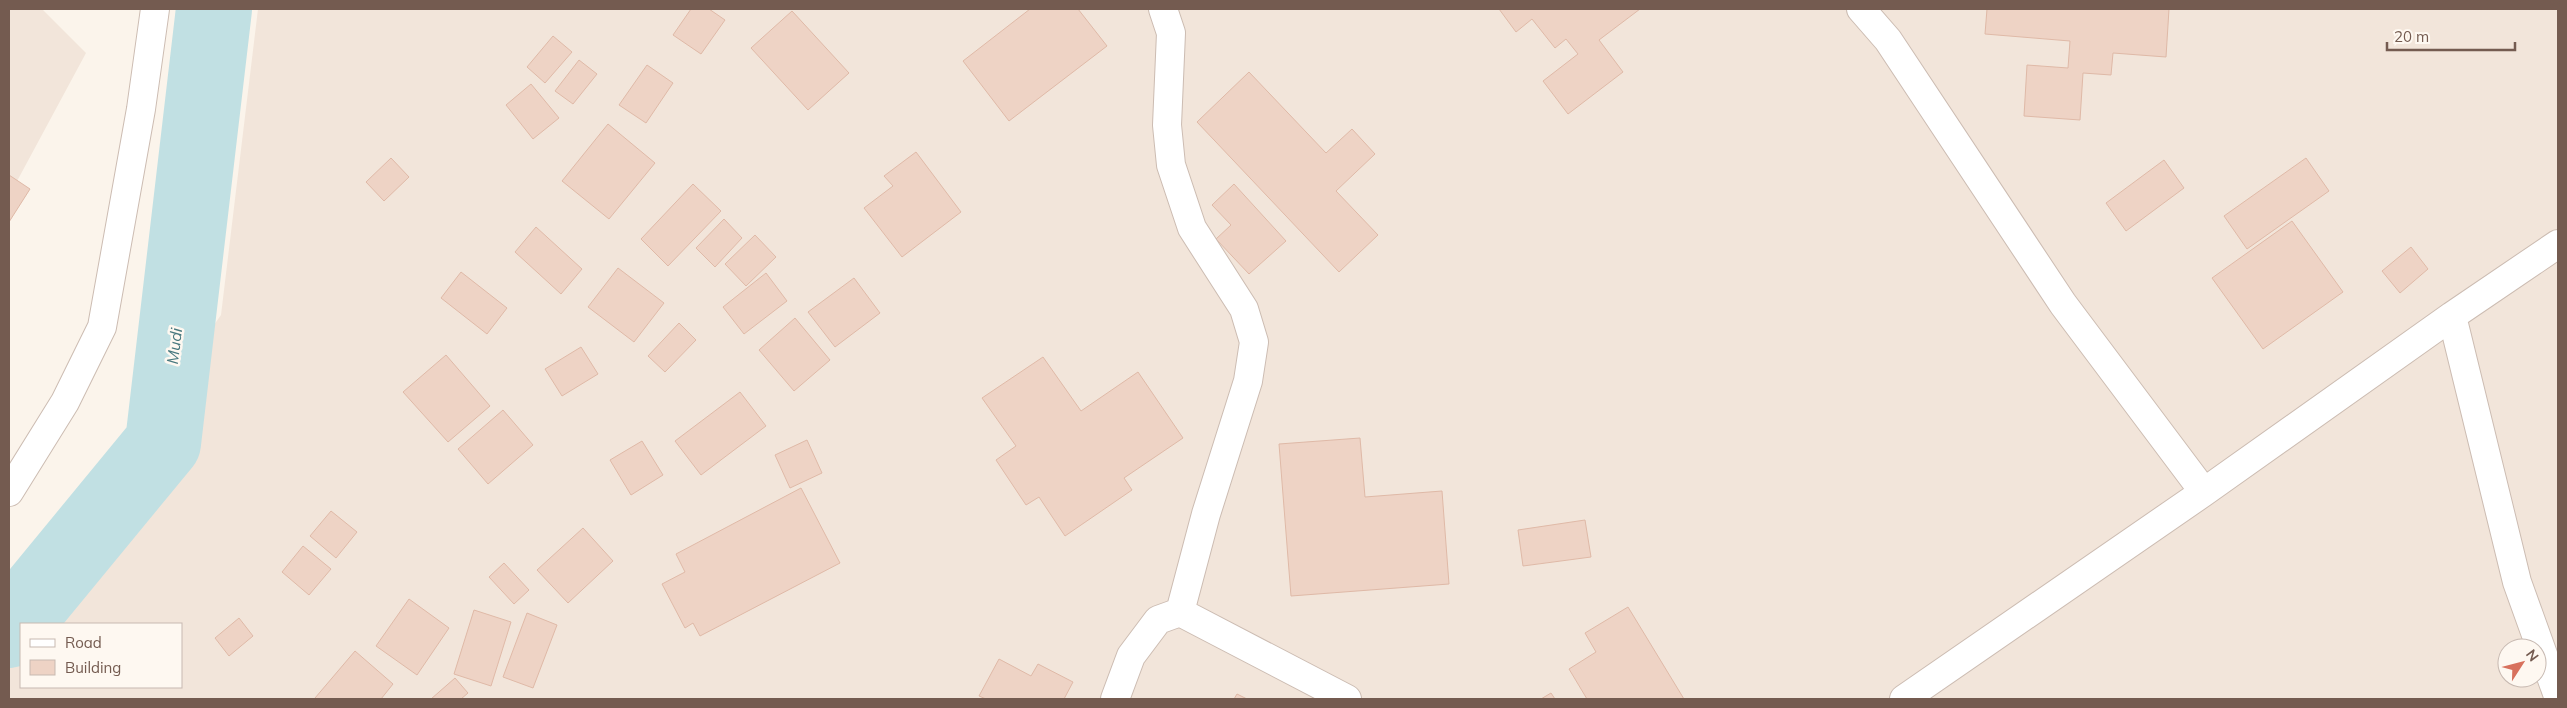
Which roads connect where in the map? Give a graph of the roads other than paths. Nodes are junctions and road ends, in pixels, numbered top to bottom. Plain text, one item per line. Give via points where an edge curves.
1 (155, 9) edge
2 (1163, 9) edge
3 (1861, 9) edge
4 (2558, 244) edge
5 (2452, 316) junction
6 (9, 492) edge
7 (2204, 492) junction
8 (1180, 612) junction
9 (2558, 696) edge
10 (1115, 699) edge
11 (1347, 699) edge
12 (1904, 699) edge

1 - 6 street via 102,327 65,402
2 - 8 street via 1171,32 1167,126 1171,165 1192,228 1244,309 1254,342 1248,381 1206,514
3 - 7 street via 1888,40 2063,304
4 - 5 street
5 - 7 street
5 - 9 street via 2517,582
7 - 12 street
8 - 10 street via 1158,620 1131,656
8 - 11 street

